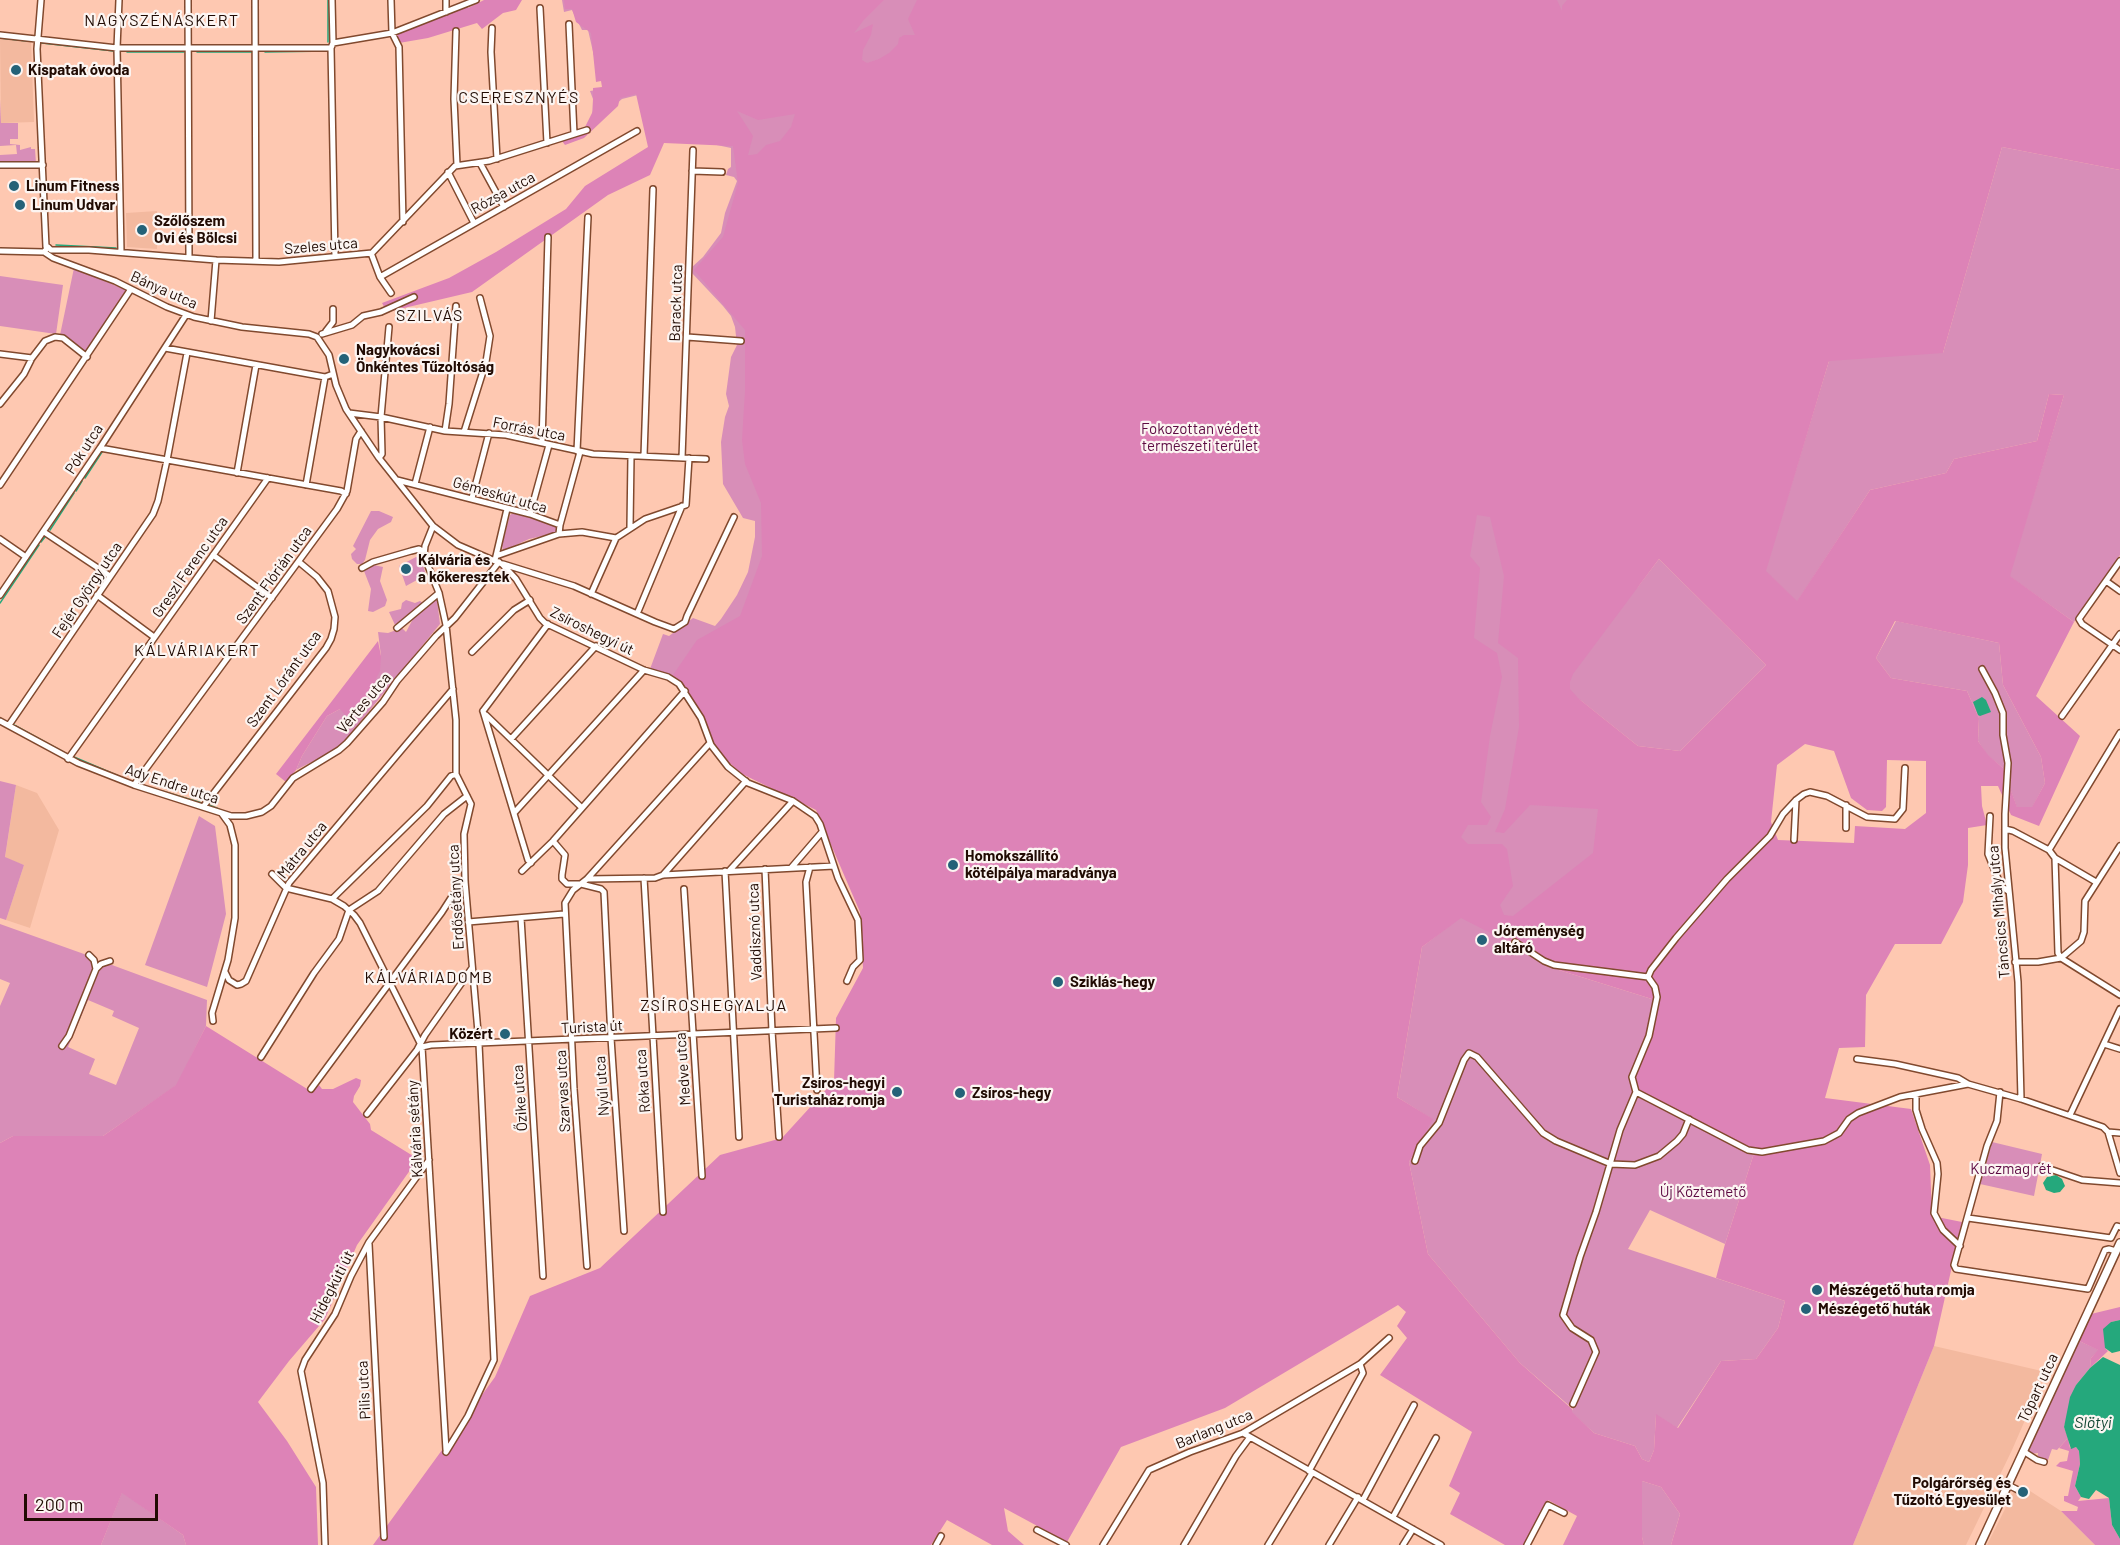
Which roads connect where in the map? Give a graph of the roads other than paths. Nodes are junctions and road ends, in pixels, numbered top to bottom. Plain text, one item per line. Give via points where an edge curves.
1 (41, 0) edge
2 (119, 0) edge
3 (188, 0) edge
4 (255, 0) edge
5 (332, 0) edge
6 (391, 0) edge
7 (446, 0) edge
8 (476, 0) edge
9 (540, 8) dead end
10 (446, 12) junction
11 (568, 24) dead end
12 (492, 28) dead end
13 (456, 31) dead end
14 (392, 33) junction
15 (0, 35) edge
16 (38, 40) junction
17 (332, 45) junction
18 (117, 48) junction
19 (255, 48) junction
20 (188, 49) junction
21 (587, 130) dead end
22 (637, 131) dead end
23 (574, 134) junction
24 (547, 143) junction
25 (693, 150) dead end
26 (497, 159) junction
27 (480, 163) junction
28 (0, 165) edge
29 (43, 165) junction
30 (457, 165) junction
31 (692, 171) junction
32 (448, 172) junction
33 (722, 172) dead end
34 (654, 189) dead end
35 (504, 207) junction
36 (588, 217) dead end
37 (403, 222) junction
38 (474, 223) junction
39 (548, 237) dead end
40 (0, 251) edge
41 (48, 251) junction
42 (121, 252) junction
43 (371, 253) junction
44 (335, 256) junction
45 (189, 258) junction
46 (216, 260) junction
47 (256, 261) junction
48 (380, 277) junction
49 (131, 289) junction
50 (391, 293) dead end
51 (414, 297) dead end
52 (480, 298) dead end
53 (456, 306) dead end
54 (333, 309) dead end
55 (186, 315) junction
56 (211, 321) junction
57 (389, 327) dead end
58 (322, 334) junction
59 (316, 336) junction
60 (687, 337) junction
61 (741, 341) dead end
62 (165, 348) junction
63 (187, 353) junction
64 (0, 354) edge
65 (87, 357) junction
66 (32, 358) junction
67 (256, 365) junction
68 (333, 374) junction
69 (325, 377) junction
70 (2, 397) edge
71 (0, 404) edge
72 (348, 413) junction
73 (381, 417) junction
74 (430, 427) junction
75 (361, 431) junction
76 (445, 431) junction
77 (464, 432) junction
78 (489, 433) junction
79 (542, 443) junction
80 (549, 445) junction
81 (100, 448) junction
82 (579, 452) junction
83 (631, 456) junction
84 (644, 456) junction
85 (379, 458) junction
86 (686, 458) junction
87 (706, 459) dead end
88 (167, 460) junction
89 (237, 473) junction
90 (268, 478) junction
91 (396, 480) junction
92 (415, 484) junction
93 (0, 485) edge
94 (306, 485) junction
95 (346, 494) junction
96 (471, 498) junction
97 (684, 505) junction
98 (507, 509) junction
99 (530, 514) junction
100 (734, 517) dead end
101 (560, 525) junction
102 (434, 526) junction
103 (630, 527) junction
104 (44, 532) junction
105 (559, 534) junction
106 (616, 538) junction
107 (0, 539) edge
108 (424, 550) junction
109 (213, 555) junction
110 (26, 557) junction
111 (498, 560) junction
112 (2120, 561) edge
113 (299, 562) junction
114 (362, 567) dead end
115 (110, 576) junction
116 (2106, 581) junction
117 (2120, 591) edge
118 (439, 593) junction
119 (591, 594) junction
120 (0, 595) edge
121 (97, 595) junction
122 (272, 598) junction
123 (530, 600) junction
124 (638, 614) junction
125 (548, 624) junction
126 (446, 625) junction
127 (397, 628) dead end
128 (2120, 634) edge
129 (154, 637) junction
130 (2113, 645) junction
131 (596, 646) junction
132 (2120, 650) edge
133 (472, 652) dead end
134 (1982, 669) dead end
135 (644, 670) junction
136 (453, 689) junction
137 (685, 691) junction
138 (483, 711) junction
139 (2062, 716) dead end
140 (0, 721) edge
141 (9, 725) junction
142 (2120, 733) edge
143 (511, 739) junction
144 (710, 743) junction
145 (68, 759) junction
146 (1905, 768) dead end
147 (456, 774) junction
148 (549, 776) junction
149 (746, 781) junction
150 (134, 785) junction
151 (467, 796) junction
152 (1796, 800) junction
153 (793, 801) junction
154 (1846, 805) junction
155 (203, 807) junction
156 (582, 808) junction
157 (221, 813) junction
158 (514, 813) junction
159 (1990, 816) dead end
160 (1846, 828) dead end
161 (2005, 829) junction
162 (822, 832) junction
163 (1794, 840) dead end
164 (553, 842) junction
165 (2120, 846) edge
166 (2049, 850) junction
167 (2055, 858) junction
168 (531, 863) junction
169 (810, 867) junction
170 (790, 868) junction
171 (765, 869) junction
172 (835, 869) junction
173 (727, 871) junction
174 (522, 872) dead end
175 (272, 874) dead end
176 (663, 875) junction
177 (644, 878) junction
178 (587, 879) junction
179 (465, 881) junction
180 (2096, 882) junction
181 (581, 884) junction
182 (286, 888) junction
183 (684, 889) dead end
184 (2008, 891) junction
185 (332, 899) junction
186 (349, 910) junction
187 (564, 914) junction
188 (521, 918) junction
189 (468, 921) junction
190 (1515, 942) dead end
191 (89, 955) dead end
192 (2061, 958) junction
193 (110, 961) dead end
194 (2015, 962) junction
195 (472, 968) junction
196 (96, 969) junction
197 (225, 972) junction
198 (1648, 977) junction
199 (847, 981) dead end
200 (389, 983) junction
201 (2120, 995) edge
202 (2120, 1009) edge
203 (213, 1021) dead end
204 (836, 1028) dead end
205 (813, 1029) junction
206 (772, 1031) junction
207 (733, 1032) junction
208 (692, 1034) junction
209 (652, 1037) junction
210 (611, 1038) junction
211 (572, 1040) junction
212 (528, 1042) junction
213 (479, 1044) junction
214 (2104, 1044) junction
215 (421, 1045) junction
216 (62, 1046) dead end
217 (2120, 1049) edge
218 (261, 1058) dead end
219 (1857, 1059) dead end
220 (1968, 1084) junction
221 (311, 1089) dead end
222 (817, 1090) dead end
223 (1636, 1092) junction
224 (2000, 1092) junction
225 (1916, 1094) junction
226 (2021, 1099) junction
227 (367, 1114) dead end
228 (2070, 1115) junction
229 (1689, 1119) junction
230 (2108, 1132) junction
231 (2120, 1133) edge
232 (739, 1137) dead end
233 (779, 1137) dead end
234 (429, 1160) junction
235 (1415, 1161) dead end
236 (1611, 1164) junction
237 (2041, 1166) dead end
238 (2120, 1173) edge
239 (702, 1176) dead end
240 (2120, 1183) edge
241 (663, 1212) dead end
242 (1968, 1218) junction
243 (2120, 1227) edge
244 (624, 1231) dead end
245 (2110, 1238) junction
246 (369, 1242) junction
247 (2120, 1243) edge
248 (1960, 1246) junction
249 (2105, 1250) junction
250 (2116, 1251) junction
251 (587, 1266) dead end
252 (543, 1276) dead end
253 (1389, 1338) dead end
254 (1360, 1364) junction
255 (1573, 1404) dead end
256 (1414, 1405) dead end
257 (1243, 1433) junction
258 (1250, 1437) junction
259 (1436, 1438) dead end
260 (2024, 1451) junction
261 (446, 1452) joint
262 (2044, 1462) dead end
263 (1311, 1472) junction
264 (2008, 1485) junction
265 (2020, 1491) dead end
266 (1360, 1499) junction
267 (1564, 1513) dead end
268 (1393, 1517) junction
269 (1413, 1529) junction
270 (1037, 1530) dead end
271 (941, 1536) dead end
272 (384, 1537) dead end
273 (325, 1545) edge
274 (936, 1545) edge
275 (1066, 1545) edge
276 (1102, 1545) edge
277 (1184, 1545) edge
278 (1268, 1545) edge
279 (1329, 1545) edge
280 (1404, 1545) edge
281 (1441, 1545) edge
282 (1527, 1545) edge
283 (1980, 1545) edge

1 - 16 street
2 - 18 street
3 - 20 street
4 - 19 street
5 - 17 street
6 - 14 street
7 - 10 street
8 - 10 street
9 - 24 street
10 - 14 street
11 - 23 street
12 - 26 street
13 - 30 street
14 - 17 street
14 - 37 street via 399,47
15 - 16 street
16 - 18 street
16 - 29 street
17 - 19 street
17 - 44 street
18 - 20 street
18 - 42 street
19 - 20 street
19 - 47 street
20 - 45 street
21 - 23 street
22 - 35 street, Rózsa utca
23 - 24 street
24 - 26 street
25 - 31 street, Barack utca
26 - 27 street
27 - 30 street
27 - 35 street
28 - 29 street
29 - 41 street
30 - 32 street, Szeles utca
31 - 33 street
31 - 60 street, Barack utca
32 - 37 street, Szeles utca
32 - 38 street
34 - 84 street
35 - 38 street, Rózsa utca
36 - 82 street
37 - 43 street, Szeles utca
38 - 48 street, Rózsa utca
39 - 79 street
40 - 41 street, Bánya utca
41 - 42 street, Szeles utca
41 - 49 street, Bánya utca via 57,260
42 - 45 street, Szeles utca
43 - 44 street, Szeles utca
43 - 48 street
44 - 47 street, Szeles utca
45 - 46 street, Szeles utca
46 - 47 street, Szeles utca
46 - 56 street
48 - 50 street
49 - 55 street, Bánya utca
49 - 65 street
51 - 58 street
52 - 77 street via 490,336
53 - 76 street
54 - 58 street via 333,322
55 - 56 street, Bánya utca
55 - 62 street, Pók utca
56 - 59 street, Bánya utca
57 - 73 street
58 - 59 street
59 - 68 street, Zsíroshegyi út via 325,347
60 - 61 street
60 - 86 street, Barack utca
62 - 63 street
62 - 81 street, Pók utca
63 - 67 street
63 - 88 street, Fejér György utca
64 - 66 street
65 - 66 street via 63,338 54,337 45,341
65 - 93 street
66 - 70 street via 9,394
67 - 69 street
67 - 89 street
68 - 69 street
68 - 72 street, Zsíroshegyi út
69 - 94 street
70 - 71 street
72 - 73 street, Forrás utca
72 - 75 street, Zsíroshegyi út
73 - 74 street, Forrás utca
73 - 85 street
74 - 76 street, Forrás utca
74 - 92 street
75 - 85 street, Zsíroshegyi út
75 - 95 street via 356,439
76 - 77 street, Forrás utca
77 - 78 street, Forrás utca
78 - 79 street, Forrás utca
78 - 96 street
79 - 80 street, Forrás utca
80 - 82 street, Forrás utca
80 - 99 street
81 - 88 street
81 - 104 street, Pók utca
82 - 83 street, Forrás utca
82 - 101 street
83 - 84 street, Forrás utca
83 - 103 street
84 - 86 street, Forrás utca
85 - 91 street, Zsíroshegyi út
86 - 87 street, Forrás utca
86 - 97 street, Barack utca
88 - 89 street
88 - 115 street, Fejér György utca via 153,514
89 - 90 street
90 - 94 street
90 - 109 street, Greszl Ferenc utca
91 - 92 street, Gémeskút utca
91 - 102 street, Zsíroshegyi út
92 - 96 street, Gémeskút utca
94 - 95 street
95 - 113 street, Szent Flórián utca
96 - 98 street, Gémeskút utca
97 - 103 street
97 - 124 street, Barack utca
98 - 99 street, Gémeskút utca
98 - 111 street
99 - 101 street, Gémeskút utca
100 - 124 street via 685,622 675,629
101 - 105 street, Gémeskút utca
102 - 108 street
102 - 111 street, Zsíroshegyi út via 458,545
103 - 106 street
104 - 110 street, Pók utca
104 - 115 street
105 - 106 street via 582,532
105 - 111 street
106 - 119 street
107 - 110 street
108 - 114 street via 411,550
108 - 118 street, Erdősétány utca
109 - 122 street
109 - 129 street, Greszl Ferenc utca
110 - 120 street, Pók utca
111 - 119 street
111 - 123 street, Zsíroshegyi út
111 - 126 street, Vértes utca
112 - 116 street
113 - 122 street, Szent Flórián utca
113 - 155 street, Szent Lóránt utca via 328,591 335,617 331,639
115 - 121 street, Fejér György utca
116 - 117 street
116 - 130 street via 2079,619
118 - 126 street, Erdősétány utca
118 - 127 street
119 - 124 street
121 - 129 street
121 - 141 street, Fejér György utca
122 - 150 street, Szent Flórián utca
123 - 125 street, Zsíroshegyi út
123 - 133 street via 514,610
125 - 131 street, Zsíroshegyi út
125 - 138 street
126 - 136 street, Erdősétány utca
126 - 157 street, Vértes utca via 339,750 293,778 262,812 246,816
128 - 130 street
129 - 145 street, Greszl Ferenc utca
130 - 132 street
130 - 139 street
131 - 135 street, Zsíroshegyi út
131 - 143 street
134 - 161 street via 2003,713 2008,776
135 - 137 street, Zsíroshegyi út via 668,677
135 - 148 street
136 - 147 street, Erdősétány utca
136 - 182 street, Mátra utca
137 - 144 street, Zsíroshegyi út
137 - 156 street
138 - 143 street
138 - 158 street
140 - 141 street, Ady Endre utca
141 - 145 street, Ady Endre utca
142 - 166 street
143 - 148 street
144 - 149 street, Zsíroshegyi út via 728,767
144 - 178 street
145 - 150 street, Ady Endre utca
146 - 154 street via 1903,809 1897,818 1867,818
147 - 151 street, Erdősétány utca
147 - 185 street
148 - 156 street
148 - 158 street
149 - 153 street, Zsíroshegyi út
149 - 176 street
150 - 155 street, Ady Endre utca
151 - 179 street, Erdősétány utca via 472,809 464,834
151 - 186 street via 444,814 378,891
152 - 154 street via 1810,792
152 - 163 street
152 - 198 street via 1770,836 1727,879
153 - 162 street, Zsíroshegyi út via 814,815
153 - 173 street
154 - 160 street
155 - 157 street, Ady Endre utca
156 - 164 street
157 - 197 street, Ady Endre utca via 232,832 236,882 233,941
158 - 168 street
159 - 184 street via 1988,854 2001,886
161 - 166 street, Táncsics Mihály utca
161 - 184 street, Táncsics Mihály utca
162 - 170 street
162 - 172 street, Zsíroshegyi út
164 - 168 street
164 - 181 street via 566,855 562,879 567,884
165 - 180 street
166 - 167 street, Táncsics Mihály utca
167 - 180 street, Táncsics Mihály utca
167 - 192 street
168 - 174 street
169 - 170 street
169 - 172 street
169 - 205 street via 806,882
170 - 171 street
171 - 173 street
171 - 206 street, Vaddisznó utca
172 - 199 street, Zsíroshegyi út via 858,921 860,960
173 - 176 street
173 - 207 street
175 - 182 street
176 - 177 street
177 - 178 street
177 - 209 street, Róka utca
178 - 181 street
179 - 189 street, Erdősétány utca
179 - 200 street
180 - 192 street via 2084,903 2084,935
181 - 187 street via 569,894
181 - 210 street, Nyúl utca via 604,892
182 - 185 street, Kálvária sétány
182 - 197 street, Mátra utca via 246,981 237,985
183 - 208 street, Medve utca
184 - 194 street, Táncsics Mihály utca
185 - 186 street, Kálvária sétány
186 - 200 street, Kálvária sétány via 360,923
186 - 218 street via 339,939
187 - 188 street
187 - 211 street, Szarvas utca
188 - 189 street
188 - 212 street, Őzike utca
189 - 195 street, Erdősétány utca
190 - 198 street via 1554,965
191 - 196 street
192 - 194 street
192 - 201 street
193 - 196 street
194 - 226 street, Táncsics Mihály utca
195 - 213 street, Erdősétány utca
195 - 215 street
196 - 216 street
197 - 203 street via 215,1000
198 - 223 street via 1658,997 1650,1036 1633,1074
200 - 215 street, Kálvária sétány
200 - 221 street
202 - 214 street
204 - 205 street, Turista út
205 - 206 street, Turista út
205 - 222 street
206 - 207 street, Turista út
206 - 233 street, Vaddisznó utca
207 - 208 street, Turista út
207 - 232 street
208 - 209 street, Turista út
208 - 239 street, Medve utca
209 - 210 street, Turista út
209 - 241 street, Róka utca
210 - 211 street, Turista út
210 - 244 street, Nyúl utca
211 - 212 street, Turista út
211 - 251 street, Szarvas utca
212 - 213 street, Turista út
212 - 252 street, Őzike utca
213 - 215 street, Turista út
213 - 261 street, Erdősétány utca via 494,1360
214 - 217 street
214 - 228 street
215 - 227 street
215 - 234 street, Kálvária sétány
219 - 220 street via 1958,1078
220 - 224 street
220 - 225 street
223 - 229 street
223 - 236 street
224 - 226 street
224 - 242 street via 1997,1121
225 - 229 street via 1858,1113 1839,1133 1824,1141 1762,1152 1748,1150
225 - 248 street via 1916,1110 1937,1163 1934,1213 1943,1230
226 - 228 street
228 - 230 street
229 - 236 street via 1683,1134 1659,1156 1635,1165
230 - 231 street
230 - 238 street
234 - 246 street, Hidegkúti út
234 - 261 street, Kálvária sétány
235 - 236 street via 1420,1146 1439,1123 1469,1053 1477,1057 1543,1132
236 - 255 street via 1563,1316 1572,1328 1591,1340 1596,1352
237 - 240 street via 2082,1180
242 - 245 street
242 - 248 street
243 - 245 street
245 - 249 street
246 - 272 street, Pilis utca
246 - 273 street, Hidegkúti út via 335,1314 301,1371 322,1483
247 - 250 main road, Tópart utca
248 - 249 street via 1956,1269 2088,1288
249 - 250 street
250 - 260 main road, Tópart utca
253 - 254 street, Barlang utca
254 - 257 street, Barlang utca
254 - 263 street via 1363,1373
256 - 266 street
257 - 258 street
257 - 276 street, Barlang utca via 1149,1470
258 - 263 street
258 - 277 street
259 - 268 street
260 - 262 street
260 - 264 main road, Tópart utca
263 - 266 street
263 - 278 street
264 - 265 street
264 - 283 main road, Tópart utca
266 - 268 street
266 - 279 street
267 - 282 street via 1548,1505
268 - 269 street
269 - 280 street
269 - 281 street
270 - 275 street
271 - 274 street

